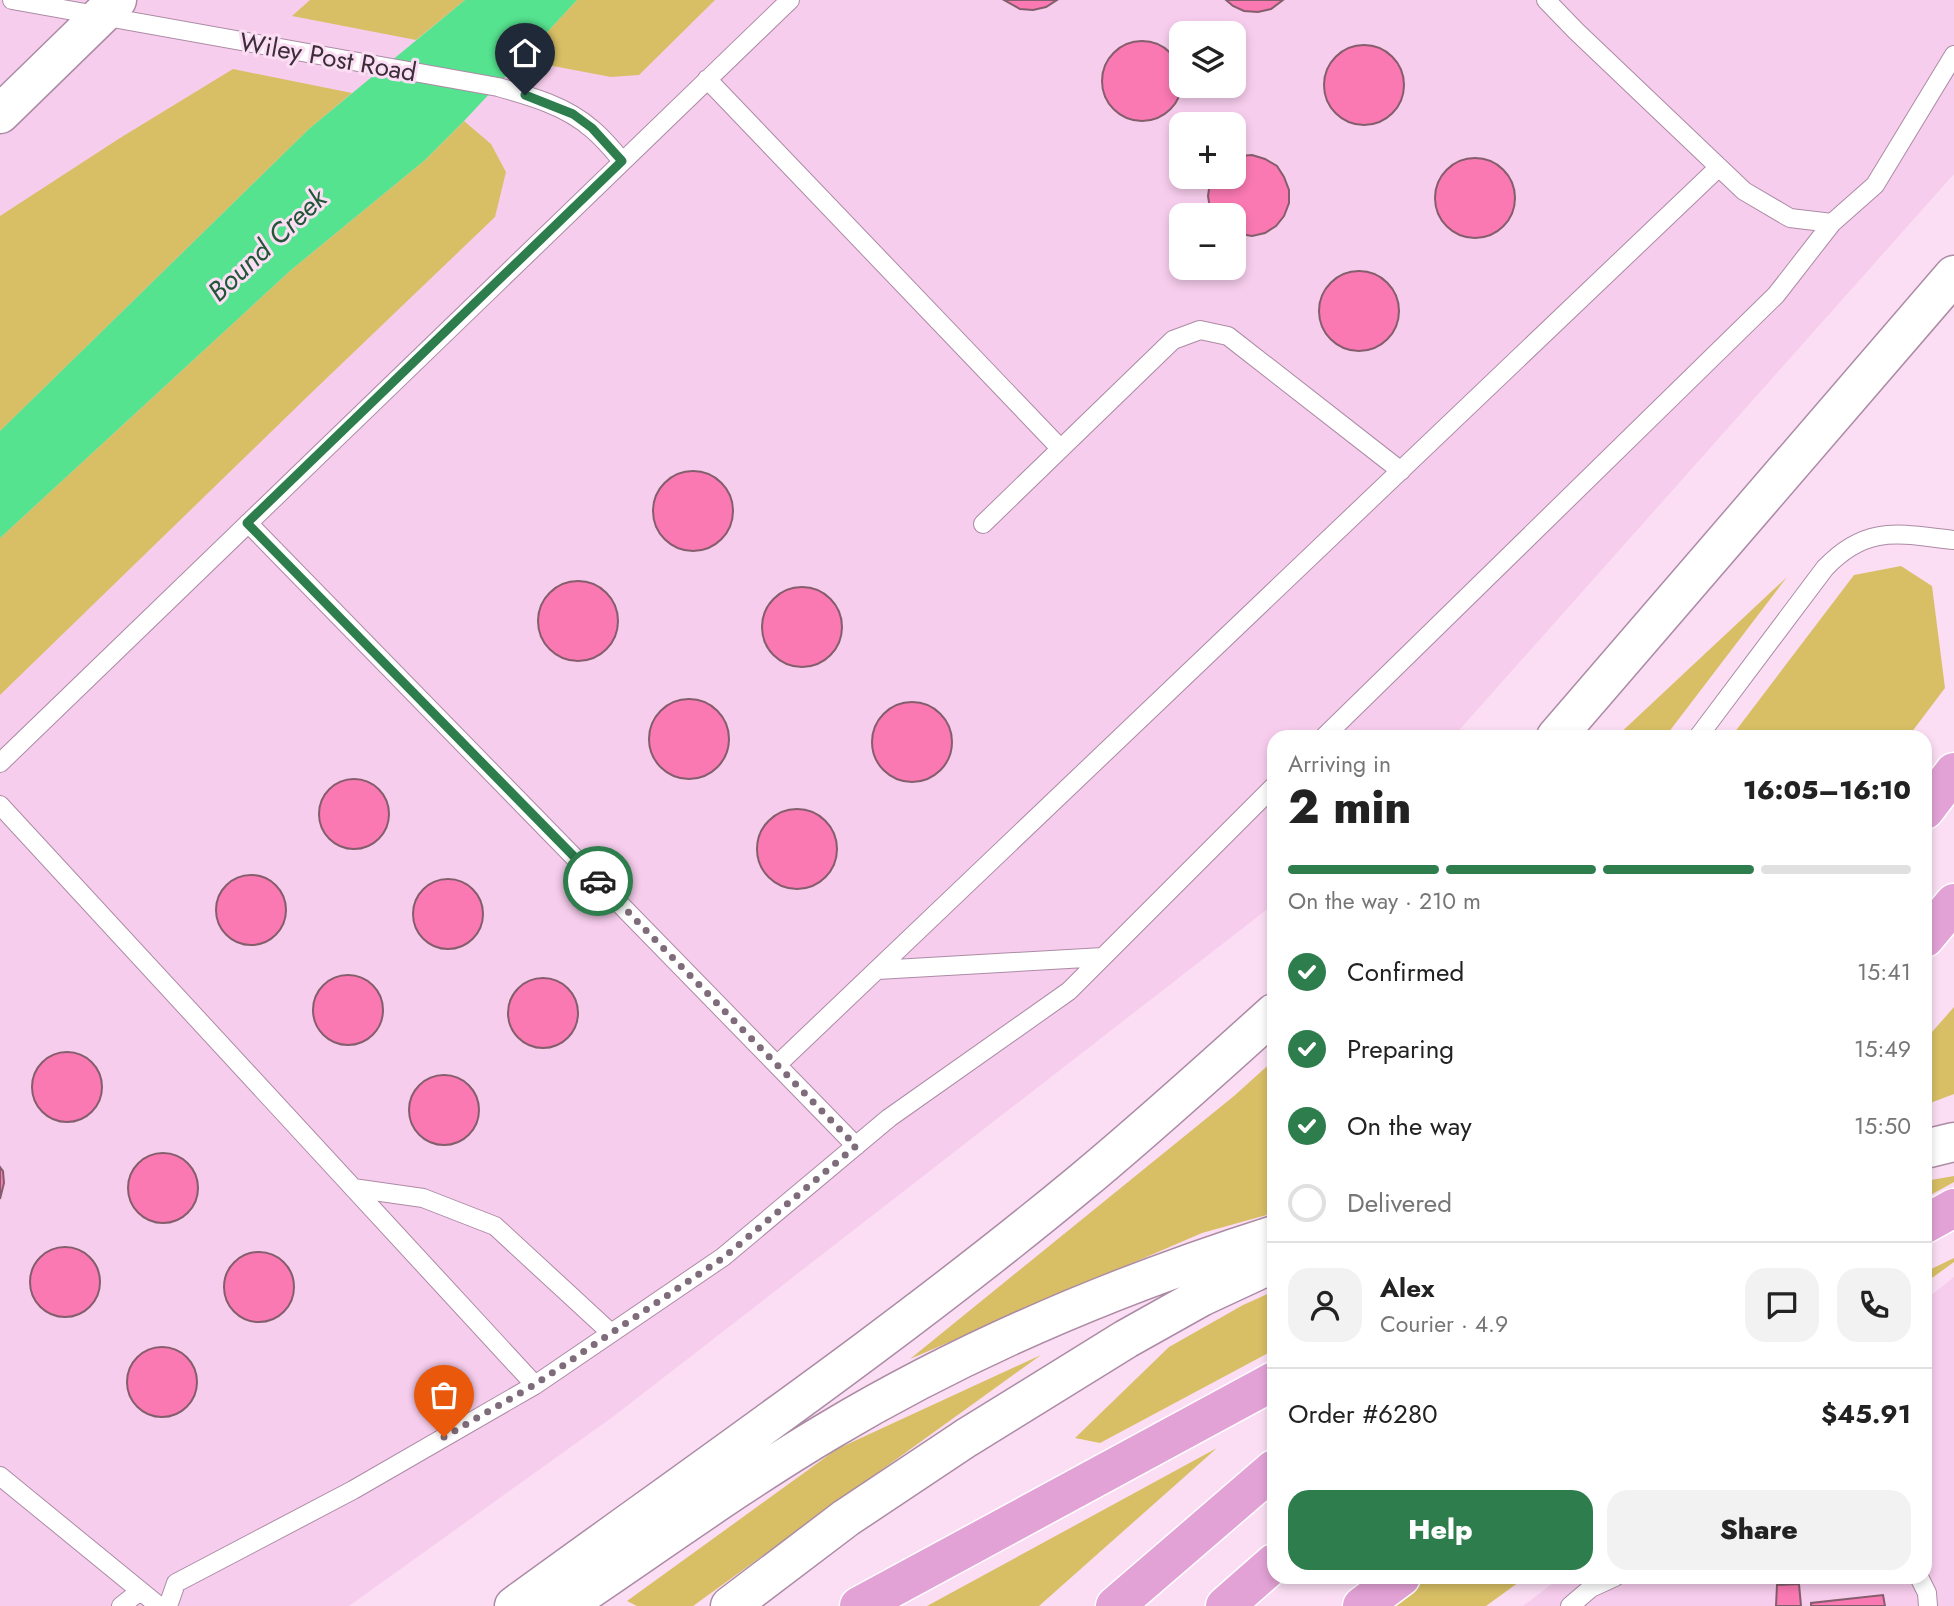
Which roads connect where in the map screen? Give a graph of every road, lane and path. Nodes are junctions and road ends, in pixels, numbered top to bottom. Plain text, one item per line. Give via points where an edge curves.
1 (12, 0) edge
2 (790, 0) edge
3 (1546, 0) edge
4 (109, 8) edge
5 (1954, 55) edge
6 (707, 79) junction
7 (0, 114) edge
8 (622, 161) junction
9 (1719, 167) junction
10 (1832, 223) junction
11 (1954, 275) edge
12 (1060, 448) junction
13 (1401, 471) junction
14 (247, 523) junction
15 (983, 524) dead end
16 (1954, 540) edge
17 (1331, 730) edge
18 (1562, 730) edge
19 (1703, 730) edge
20 (0, 763) edge
21 (1954, 772) edge
22 (1267, 793) edge
23 (1932, 801) edge
24 (0, 805) edge
25 (1952, 906) edge
26 (1932, 930) edge
27 (1103, 957) junction
28 (877, 970) junction
29 (1267, 1019) edge
30 (777, 1065) junction
31 (1954, 1142) edge
32 (856, 1146) junction
33 (1932, 1147) edge
34 (353, 1188) junction
35 (1954, 1208) edge
36 (1932, 1220) edge
37 (1267, 1237) edge
38 (1267, 1266) edge
39 (611, 1333) junction
40 (534, 1385) junction
41 (1267, 1385) edge
42 (1267, 1475) edge
43 (0, 1476) edge
44 (1267, 1569) edge
45 (1392, 1584) edge
46 (1600, 1584) edge
47 (1922, 1584) edge
48 (140, 1591) junction
49 (121, 1606) edge
50 (159, 1606) edge
51 (168, 1606) edge
52 (514, 1606) edge
53 (565, 1606) edge
54 (730, 1606) edge
55 (859, 1606) edge
56 (1115, 1606) edge
57 (1225, 1606) edge
58 (1362, 1606) edge
59 (1570, 1606) edge
60 (1928, 1606) edge

1 - 4 lane, Wiley Post Road
2 - 6 lane
3 - 9 lane
4 - 7 street
4 - 8 lane, Wiley Post Road via 252,44 525,95 573,114
5 - 10 lane via 1875,185
6 - 8 lane
6 - 12 lane
8 - 14 lane
9 - 10 lane via 1744,191 1790,218
9 - 13 lane
10 - 17 lane via 1776,295
11 - 18 street
12 - 13 lane via 1174,340 1200,330 1228,336
12 - 15 lane
13 - 28 lane
14 - 20 lane
14 - 30 lane
16 - 19 lane via 1887,534 1852,545 1837,556
21 - 23 highway
22 - 27 lane
24 - 34 lane
25 - 26 highway
27 - 28 lane
27 - 32 lane via 1069,991
28 - 30 lane
29 - 52 street via 1091,1175 950,1286
30 - 32 lane
31 - 33 street
32 - 39 lane via 723,1258
34 - 39 lane via 423,1198 495,1226
34 - 40 lane
35 - 36 highway
37 - 53 street via 1094,1299 906,1388 795,1451
38 - 54 street via 1126,1339 966,1437 846,1518
39 - 40 lane
40 - 51 lane via 353,1490 176,1583
41 - 55 highway
42 - 56 highway
43 - 48 lane
44 - 57 highway
45 - 58 highway
46 - 59 lane
47 - 60 lane
48 - 49 lane
48 - 50 lane

